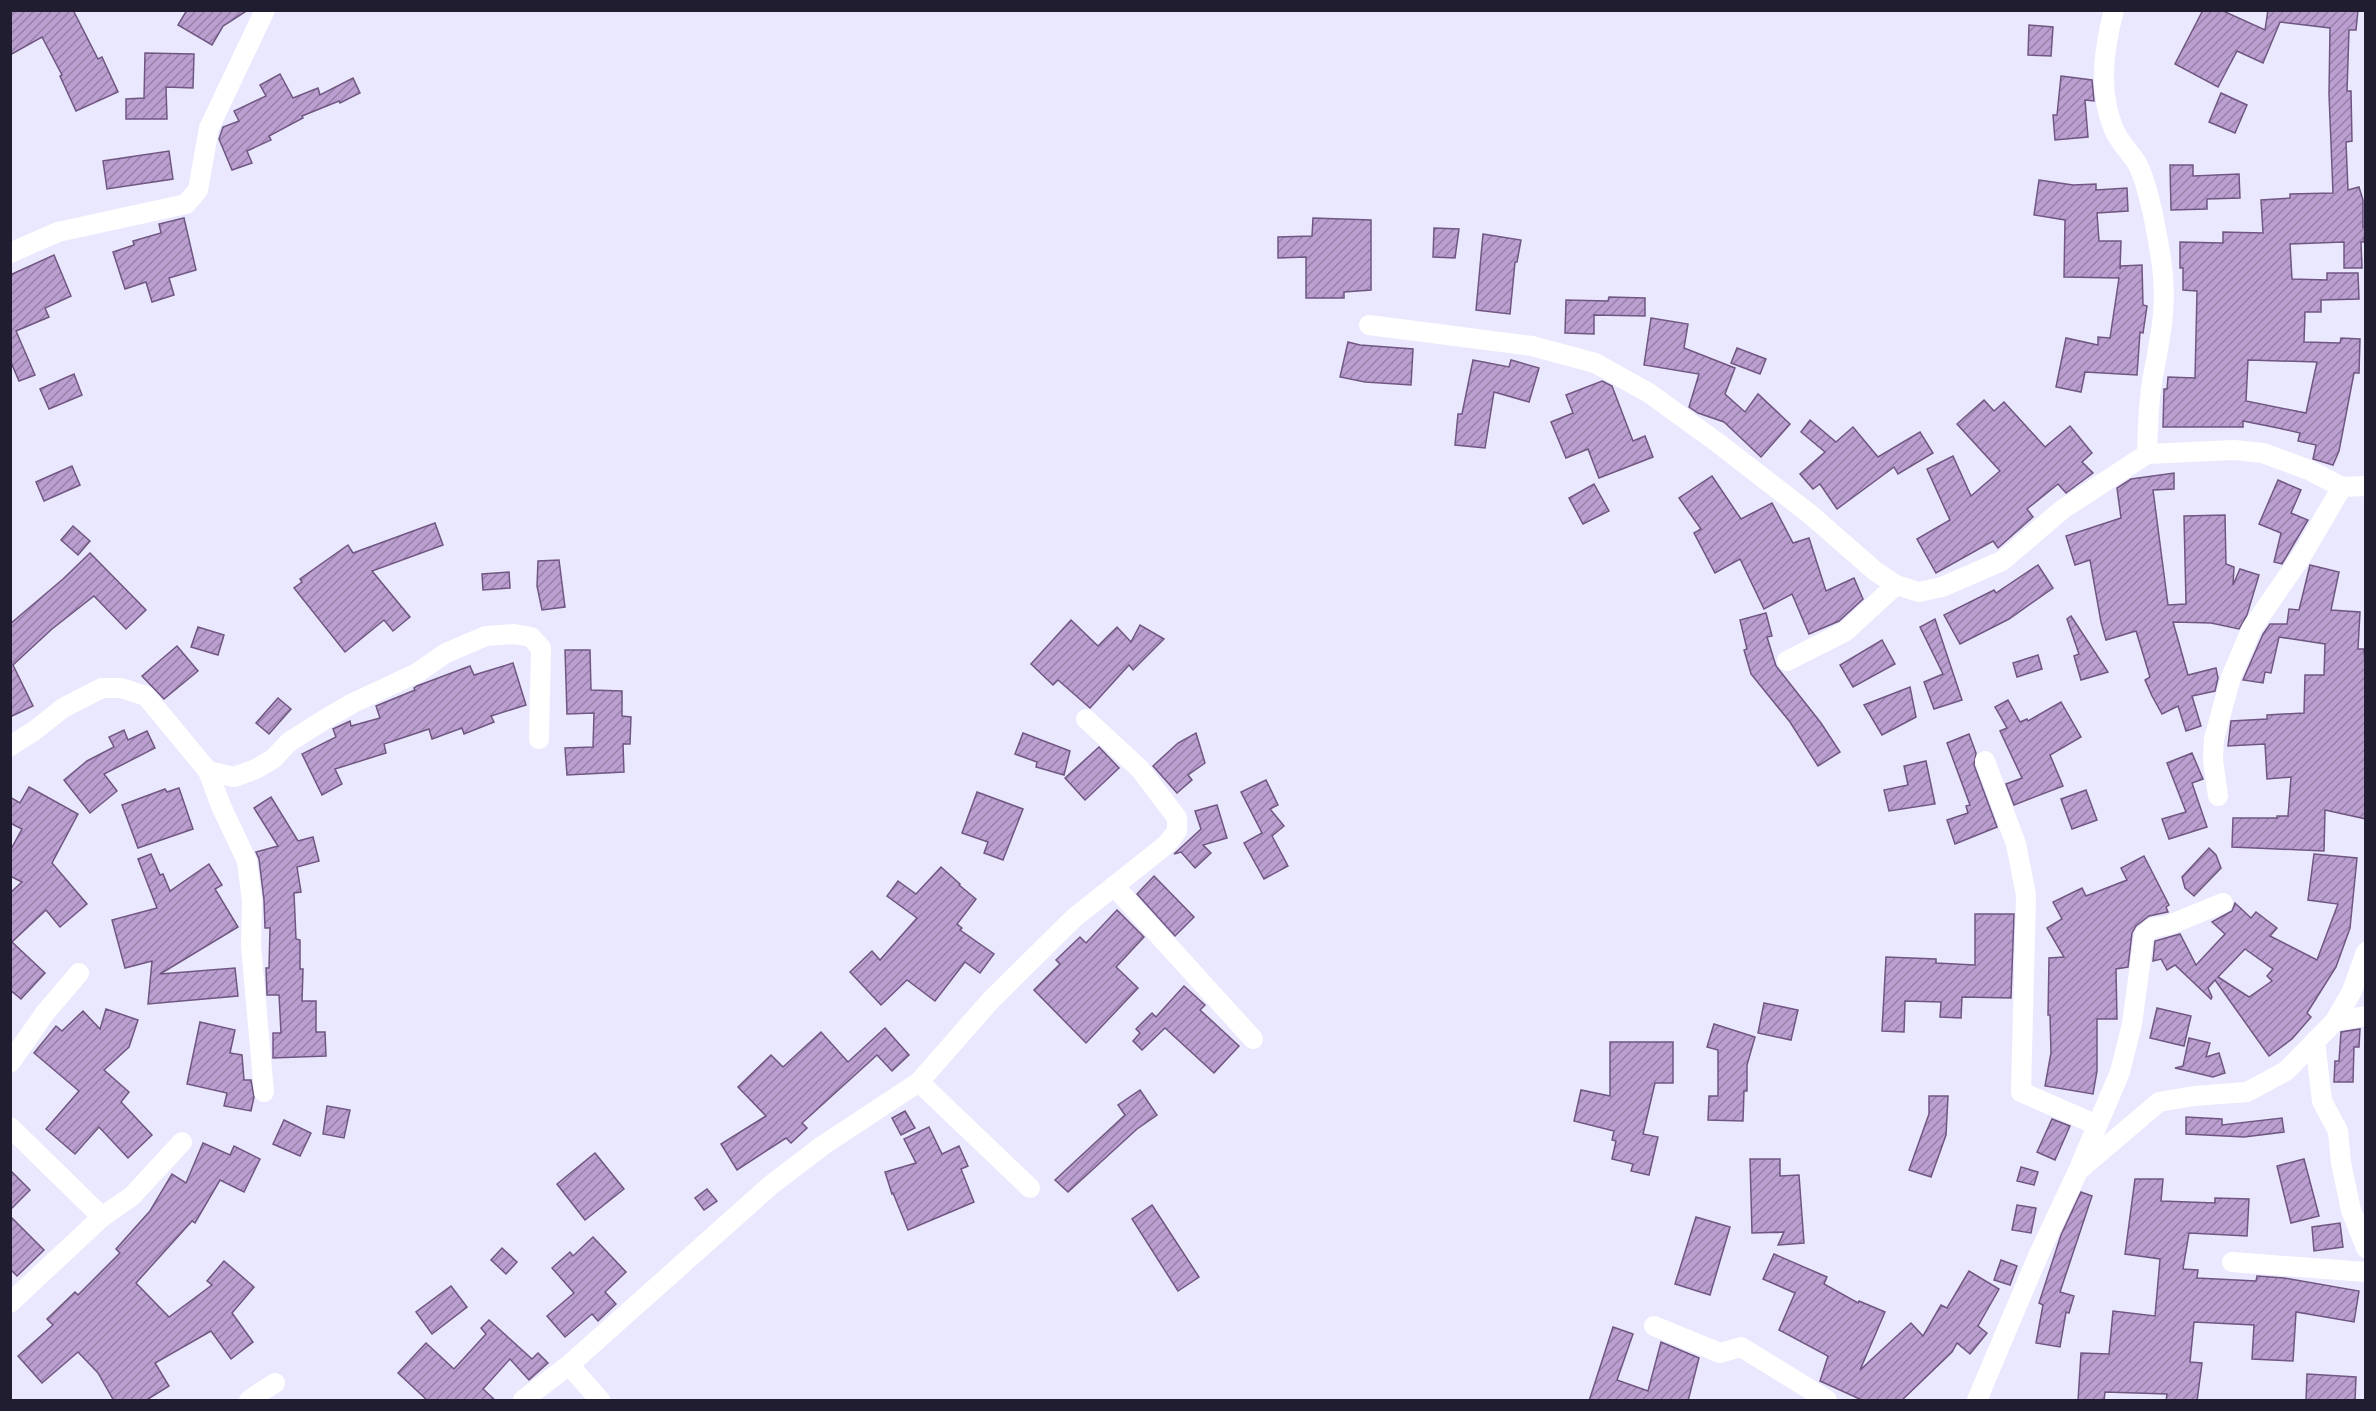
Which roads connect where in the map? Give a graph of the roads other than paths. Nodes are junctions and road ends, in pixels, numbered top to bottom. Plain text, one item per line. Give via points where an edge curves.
1 (265, 10) edge
2 (2114, 10) edge
3 (10, 253) edge
4 (1369, 325) dead end
5 (2147, 454) junction
6 (2366, 486) edge
7 (2342, 487) junction
8 (1896, 585) junction
9 (1787, 661) dead end
10 (1086, 719) dead end
11 (539, 739) dead end
12 (10, 746) edge
13 (1985, 761) dead end
14 (208, 771) junction
15 (2218, 796) dead end
16 (1114, 886) junction
17 (2223, 903) dead end
18 (2366, 952) edge
19 (79, 973) dead end
20 (2359, 996) edge
21 (2366, 1016) edge
22 (2335, 1022) junction
23 (1253, 1039) dead end
24 (2315, 1041) junction
25 (10, 1063) edge
26 (919, 1082) junction
27 (264, 1092) dead end
28 (2097, 1125) junction
29 (10, 1127) edge
30 (182, 1142) dead end
31 (2078, 1171) junction
32 (1030, 1188) dead end
33 (102, 1217) junction
34 (2366, 1248) edge
35 (2232, 1262) dead end
36 (2366, 1272) edge
37 (10, 1303) edge
38 (1654, 1326) dead end
39 (569, 1365) junction
40 (275, 1383) dead end
41 (249, 1401) edge
42 (523, 1401) edge
43 (600, 1401) edge
44 (1827, 1401) edge
45 (1977, 1401) edge

1 - 3 street via 209,128 198,190 186,204 58,232
2 - 5 street via 2106,41 2106,101 2113,128 2138,165 2161,259 2164,297 2160,350 2148,412
4 - 8 street via 1532,346 1595,363 1649,393 1718,443
5 - 7 street via 2234,450 2263,453
5 - 8 street via 2063,509 2002,561 1942,587 1919,592
6 - 7 street
7 - 15 street via 2301,557 2252,628 2231,677 2214,739
8 - 9 street via 1846,631
10 - 16 street via 1140,769 1177,818 1177,831 1167,844
11 - 14 street via 541,648 531,637 486,636 353,703 289,742 273,759 256,769 234,777
12 - 14 street via 63,708 102,688 121,688 146,696
13 - 28 street via 2016,844 2026,895 2021,1092
14 - 27 street via 247,861
16 - 23 street
16 - 26 street via 1074,918 992,1000
17 - 28 street via 2152,928 2144,935 2132,1024 2120,1072
18 - 20 street
19 - 25 street
20 - 22 street
21 - 22 street
22 - 24 street
24 - 31 street via 2286,1071 2247,1092 2159,1102
24 - 34 street via 2322,1101 2338,1131 2351,1210
26 - 32 street
26 - 39 street via 850,1126 771,1185
28 - 31 street
29 - 33 street
30 - 33 street via 132,1196
31 - 45 street
33 - 37 street
35 - 36 street
38 - 44 street via 1720,1353 1741,1347
39 - 42 street
39 - 43 street
40 - 41 street

